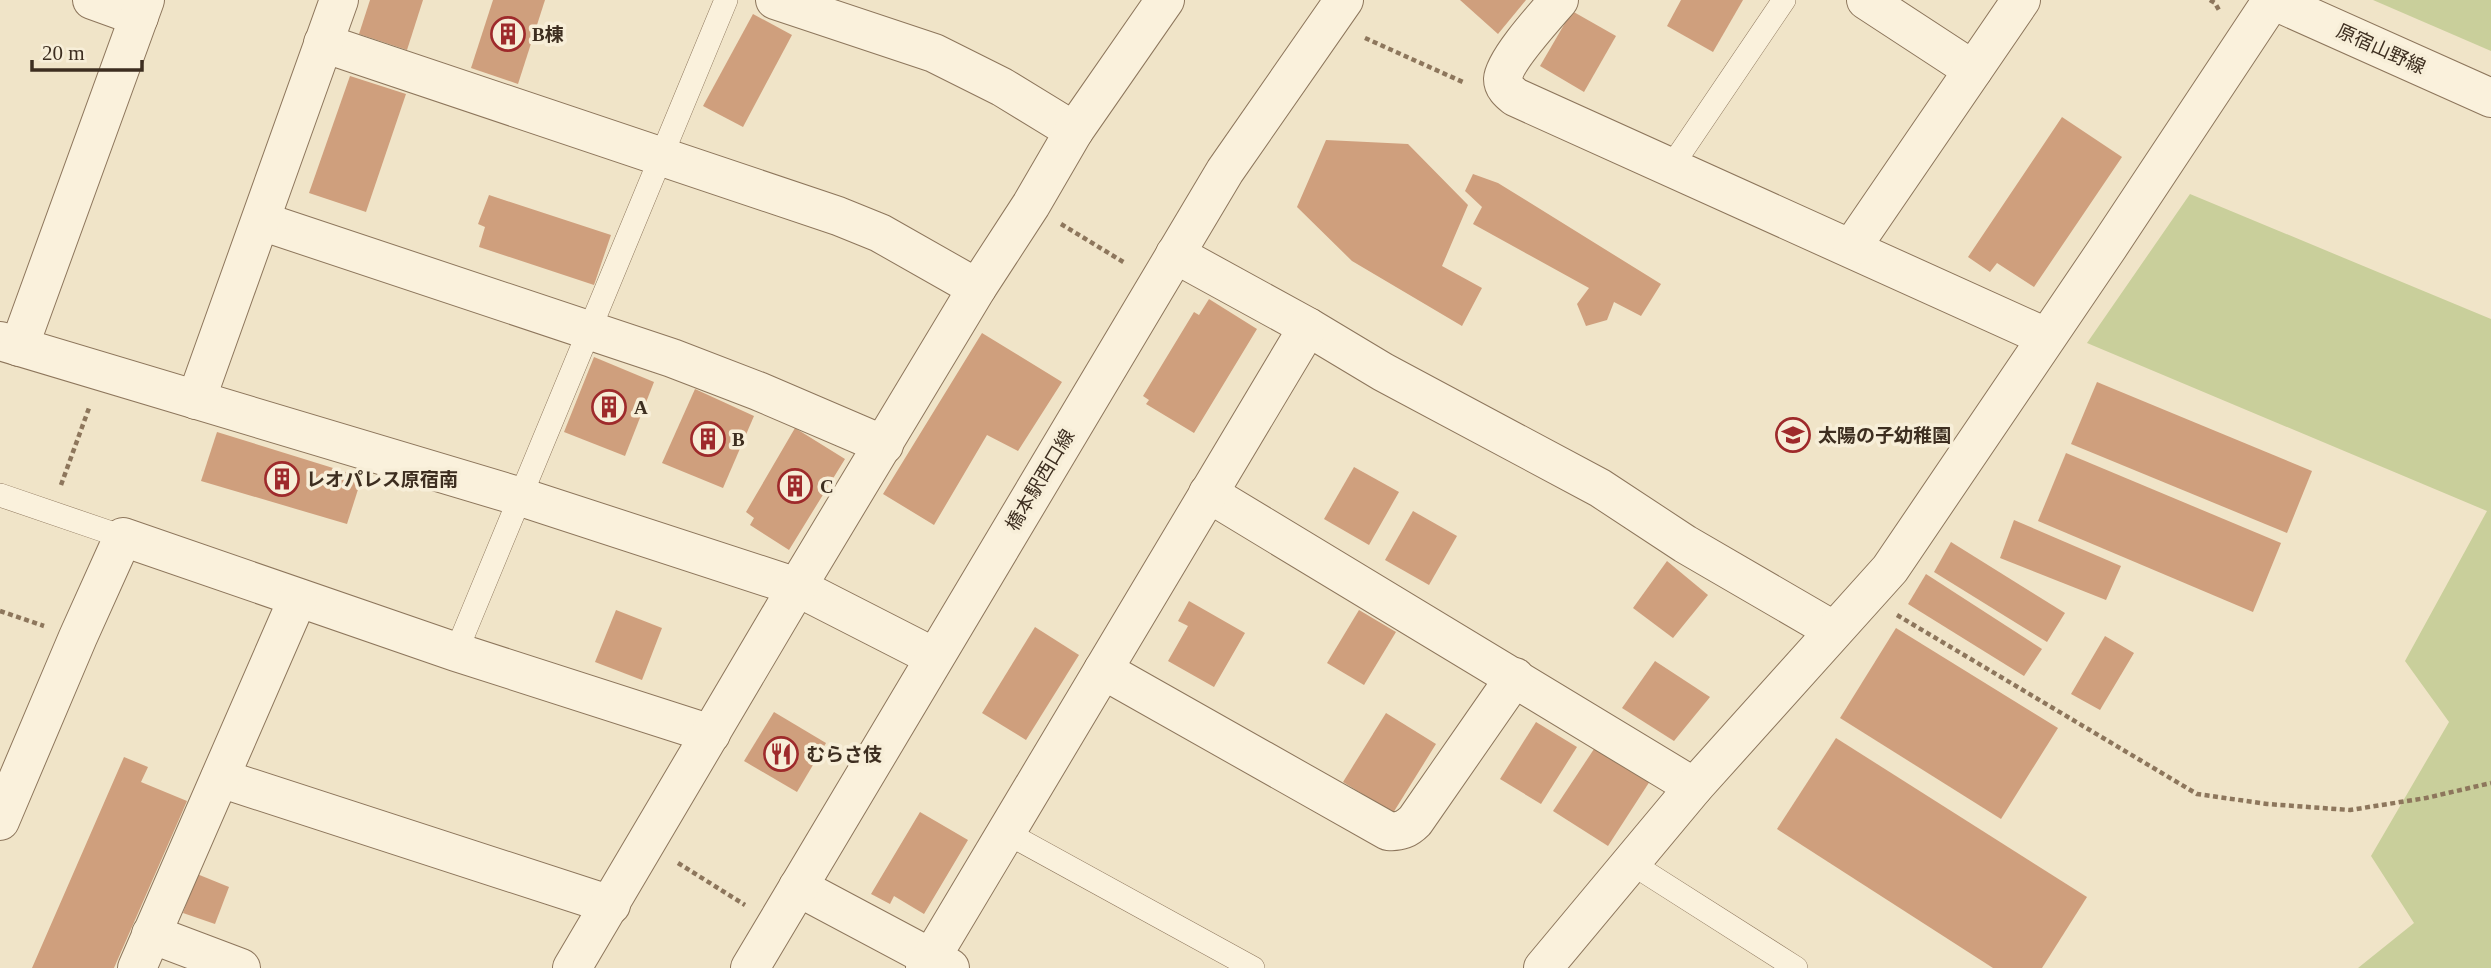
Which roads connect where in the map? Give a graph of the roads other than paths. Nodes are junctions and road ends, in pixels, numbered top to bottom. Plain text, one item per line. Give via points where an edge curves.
1 (92, 0) edge
2 (339, 0) edge
3 (726, 0) edge
4 (775, 0) edge
5 (1166, 0) edge
6 (1344, 0) edge
7 (1559, 0) edge
8 (1784, 0) edge
9 (1866, 0) edge
10 (2021, 0) edge
11 (2272, 0) edge
12 (142, 8) edge
13 (323, 43) junction
14 (1973, 69) junction
15 (2491, 97) edge
16 (1074, 131) junction
17 (661, 156) junction
18 (1671, 167) junction
19 (261, 221) junction
20 (1852, 247) junction
21 (1175, 254) junction
22 (977, 288) junction
23 (1308, 327) junction
24 (589, 329) junction
25 (2046, 337) junction
26 (10, 344) edge
27 (196, 400) junction
28 (884, 445) junction
29 (1208, 493) junction
30 (0, 495) edge
31 (521, 497) junction
32 (123, 537) junction
33 (797, 587) junction
34 (298, 598) junction
35 (1833, 630) junction
36 (456, 652) junction
37 (934, 657) junction
38 (1103, 670) junction
39 (1515, 677) junction
40 (711, 734) junction
41 (12, 760) edge
42 (220, 778) junction
43 (1694, 788) junction
44 (0, 821) edge
45 (1007, 833) junction
46 (1631, 863) junction
47 (798, 887) junction
48 (611, 905) junction
49 (144, 951) edge
50 (935, 964) edge
51 (241, 968) edge
52 (572, 968) edge
53 (750, 968) edge
54 (1253, 968) edge
55 (1543, 968) edge
56 (1796, 968) edge

1 - 12 street
2 - 13 street
3 - 17 lane
4 - 16 street via 934,53
5 - 16 street
6 - 21 street, 橋本駅西口線 via 1225,171
7 - 18 street via 1506,70 1503,82 1508,92
8 - 18 lane
9 - 14 street
10 - 14 street
11 - 15 street, 原宿山野線
11 - 25 street
12 - 26 street
13 - 17 street
13 - 19 street
14 - 20 street
16 - 22 street
17 - 22 street via 849,220
17 - 24 lane
18 - 20 street
19 - 24 street
19 - 27 street
20 - 25 street
21 - 23 street
21 - 37 street, 橋本駅西口線
22 - 28 street
23 - 29 street
23 - 35 street via 1589,481 1685,544
24 - 28 street via 758,391
24 - 31 lane
25 - 35 street via 1890,569
26 - 27 street
27 - 31 street
28 - 33 street
29 - 38 street
29 - 39 street
30 - 32 lane
31 - 33 street
31 - 36 lane
32 - 34 street
32 - 41 street
33 - 37 street
33 - 40 street
34 - 36 street
34 - 42 street
35 - 43 street
36 - 40 street
37 - 47 street, 橋本駅西口線
38 - 39 street via 1397,832 1415,821
38 - 45 street
39 - 43 street
40 - 48 street
41 - 44 street
42 - 48 street
42 - 49 street
43 - 46 street
45 - 50 street
45 - 54 lane
46 - 55 street
46 - 56 lane
47 - 50 street
47 - 53 street, 橋本駅西口線
48 - 52 street
49 - 51 street

